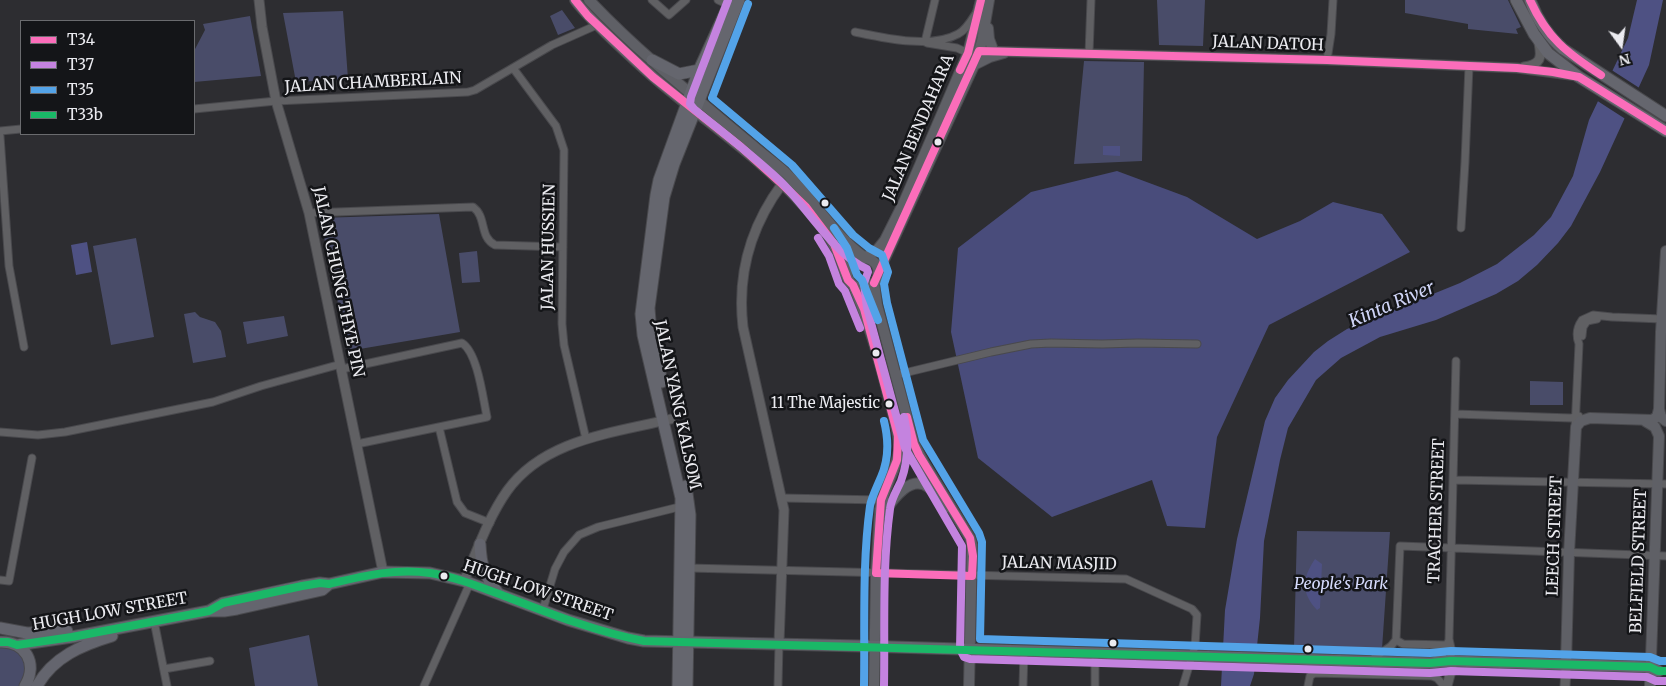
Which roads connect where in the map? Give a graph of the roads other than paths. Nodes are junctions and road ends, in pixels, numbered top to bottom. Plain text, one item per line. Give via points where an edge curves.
1 (259, 0) edge
2 (575, 0) edge
3 (589, 0) edge
4 (652, 0) edge
5 (686, 0) edge
6 (935, 0) edge
7 (989, 0) edge
8 (1091, 0) edge
9 (1333, 0) edge
10 (1516, 0) edge
11 (1530, 0) edge
12 (730, 2) edge
13 (983, 6) edge
14 (598, 25) junction
15 (855, 32) dead end
16 (925, 42) junction
17 (1539, 43) junction
18 (992, 47) junction
19 (976, 50) junction
20 (1019, 51) junction
21 (1004, 52) junction
22 (1089, 54) junction
23 (652, 60) junction
24 (1327, 60) junction
25 (974, 65) junction
26 (1468, 66) junction
27 (513, 68) junction
28 (1517, 68) junction
29 (699, 70) junction
30 (1579, 77) junction
31 (276, 101) junction
32 (693, 103) junction
33 (195, 109) edge
34 (1666, 116) edge
35 (20, 129) edge
36 (0, 131) edge
37 (1666, 132) edge
38 (0, 136) edge
39 (782, 184) junction
40 (309, 212) junction
41 (901, 215) junction
42 (1461, 228) dead end
43 (563, 246) junction
44 (1666, 251) edge
45 (865, 257) junction
46 (847, 275) junction
47 (876, 278) junction
48 (853, 285) junction
49 (1612, 317) junction
50 (1663, 320) edge
51 (1197, 344) dead end
52 (1580, 344) junction
53 (24, 348) dead end
54 (1456, 361) dead end
55 (341, 366) junction
56 (896, 375) junction
57 (1659, 410) junction
58 (1455, 414) junction
59 (1575, 417) junction
60 (1590, 418) junction
61 (667, 420) junction
62 (1644, 421) junction
63 (1666, 421) edge
64 (1666, 426) edge
65 (439, 427) junction
66 (1575, 430) junction
67 (0, 432) edge
68 (1659, 436) junction
69 (586, 439) junction
70 (357, 444) junction
71 (32, 458) dead end
72 (1453, 480) junction
73 (1572, 482) junction
74 (1661, 484) edge
75 (782, 498) junction
76 (881, 500) junction
77 (686, 506) junction
78 (951, 510) junction
79 (879, 518) junction
80 (490, 522) junction
81 (480, 544) junction
82 (1451, 549) junction
83 (1569, 553) junction
84 (1654, 556) junction
85 (1666, 556) edge
86 (689, 568) junction
87 (782, 571) junction
88 (382, 572) junction
89 (876, 573) junction
90 (972, 576) junction
91 (0, 580) edge
92 (467, 582) junction
93 (498, 593) junction
94 (543, 610) junction
95 (173, 618) junction
96 (155, 626) junction
97 (0, 628) edge
98 (1396, 640) junction
99 (683, 641) junction
100 (0, 642) edge
101 (1448, 642) junction
102 (780, 643) junction
103 (17, 645) junction
104 (875, 646) junction
105 (970, 649) junction
106 (1024, 651) junction
107 (1096, 653) junction
108 (1195, 657) junction
109 (210, 661) dead end
110 (1369, 662) junction
111 (1430, 663) junction
112 (1451, 664) junction
113 (1566, 667) junction
114 (164, 669) junction
115 (1656, 670) edge
116 (25, 686) edge
117 (37, 686) edge
118 (167, 686) edge
119 (424, 686) edge
120 (678, 686) edge
121 (687, 686) edge
122 (778, 686) edge
123 (874, 686) edge
124 (969, 686) edge
125 (1023, 686) edge
126 (1095, 686) edge
127 (1183, 686) edge
128 (1308, 686) edge
129 (1445, 686) edge
130 (1565, 686) edge
131 (1650, 686) edge

1 - 31 street, JALAN CHUNG THYE PIN
2 - 14 main road
3 - 23 main road
4 - 5 street via 669,15
6 - 16 street
7 - 13 main road, JALAN BENDAHARA
8 - 22 street
9 - 24 street
10 - 17 main road
11 - 34 main road via 1543,25 1563,50
12 - 29 main road
12 - 32 main road
13 - 16 street, JALAN DATOH via 958,34
13 - 18 main road
13 - 19 main road, JALAN BENDAHARA
14 - 27 street, JALAN CHAMBERLAIN via 552,45
14 - 32 main road via 633,59
15 - 16 street, JALAN DATOH
16 - 19 street, JALAN DATOH
17 - 28 street via 1539,61
17 - 30 main road
18 - 19 street, JALAN DATOH
18 - 20 street, JALAN DATOH
19 - 21 street, JALAN DATOH
19 - 25 main road, JALAN BENDAHARA
19 - 41 main road, JALAN BENDAHARA via 954,84
20 - 21 street, JALAN DATOH
20 - 22 street, JALAN DATOH
21 - 25 main road
22 - 24 street, JALAN DATOH
23 - 29 main road via 679,74
23 - 32 main road
24 - 26 street, JALAN DATOH
25 - 41 main road, JALAN BENDAHARA
26 - 28 street, JALAN DATOH
26 - 42 street
27 - 31 street, JALAN CHAMBERLAIN via 468,92
27 - 43 street, JALAN HUSSIEN via 549,115 562,141 565,160
28 - 30 street, JALAN DATOH
29 - 32 main road
30 - 37 main road
31 - 33 street, JALAN CHAMBERLAIN
31 - 40 street, JALAN CHUNG THYE PIN
32 - 39 main road
32 - 45 main road via 786,173 846,242
32 - 61 main road, JALAN YANG KALSOM via 666,160 657,190 649,274 641,305 642,324
35 - 36 street
38 - 53 street via 9,266
39 - 46 main road via 829,236
39 - 75 street via 754,231 741,299 743,327
40 - 43 street via 473,207 482,218 485,236 495,245
40 - 55 street, JALAN CHUNG THYE PIN
41 - 45 main road, JALAN BENDAHARA via 886,240
41 - 47 main road, JALAN BENDAHARA
43 - 69 street, JALAN HUSSIEN via 563,331
44 - 50 main road
45 - 46 main road via 858,257 849,264
45 - 47 main road via 874,261 878,269
46 - 48 main road
47 - 48 main road via 866,288
47 - 56 main road via 877,305
48 - 76 main road via 876,347 898,436 897,460
49 - 50 street
49 - 52 street via 1587,322
49 - 52 street via 1585,317 1578,330
50 - 57 main road
51 - 56 street via 1031,344
52 - 59 street
54 - 58 street, TRACHER STREET
55 - 65 street via 462,343 475,365 487,417
55 - 67 street via 213,402 65,432 38,435
55 - 70 street, JALAN CHUNG THYE PIN
56 - 78 main road via 914,444
57 - 62 main road via 1655,419
57 - 63 main road
58 - 59 street
58 - 72 street, TRACHER STREET
59 - 60 street
59 - 66 street
60 - 62 main road
60 - 66 main road via 1581,421
61 - 69 street
61 - 77 main road, JALAN YANG KALSOM via 688,494
62 - 68 main road via 1655,427
64 - 68 main road
65 - 70 street
65 - 80 street via 460,508
66 - 73 main road, LEECH STREET
68 - 74 main road, BELFIELD STREET
69 - 80 street via 531,465 508,491
70 - 88 street, JALAN CHUNG THYE PIN
71 - 91 street via 9,581
72 - 73 street
72 - 82 street, TRACHER STREET
73 - 74 street
73 - 83 main road, LEECH STREET
74 - 84 main road, BELFIELD STREET
75 - 76 street
75 - 87 street
76 - 79 main road
77 - 86 main road, JALAN YANG KALSOM
77 - 94 street via 598,527 579,535 554,569
77 - 99 main road, JALAN YANG KALSOM
78 - 79 main road via 929,488 916,484 902,491
78 - 90 main road via 970,538
79 - 89 main road
80 - 81 street
81 - 92 street
81 - 93 highway via 484,574
82 - 83 street
82 - 98 street via 1400,546
82 - 101 street, TRACHER STREET
83 - 84 street
83 - 113 main road, LEECH STREET
84 - 85 street
84 - 115 main road, BELFIELD STREET
86 - 87 street, JALAN MASJID
86 - 99 main road, JALAN YANG KALSOM
87 - 89 street, JALAN MASJID
87 - 102 street
88 - 92 highway, HUGH LOW STREET via 430,573
88 - 95 highway, HUGH LOW STREET via 329,584 322,590 303,595
89 - 90 street, JALAN MASJID
89 - 104 main road
90 - 105 main road
90 - 108 street, JALAN MASJID via 1126,579 1195,612 1198,618
92 - 93 highway, HUGH LOW STREET
92 - 119 street
93 - 94 highway, HUGH LOW STREET
94 - 99 highway, HUGH LOW STREET via 628,638
95 - 96 highway
95 - 97 highway via 151,618 48,633
95 - 103 highway, HUGH LOW STREET
96 - 114 street
96 - 117 highway via 80,647 56,663
98 - 101 street via 1403,644
98 - 110 street
99 - 102 highway, HUGH LOW STREET
99 - 120 main road
99 - 121 main road
100 - 103 highway, HUGH LOW STREET
101 - 111 street via 1443,654
101 - 112 street, TRACHER STREET
102 - 104 highway, HUGH LOW STREET
102 - 122 street
103 - 116 highway via 30,663
104 - 105 highway, HUGH LOW STREET
104 - 123 main road
105 - 106 highway, HUGH LOW STREET
105 - 124 main road
106 - 107 highway, HUGH LOW STREET
106 - 125 street
107 - 108 highway, HUGH LOW STREET
107 - 126 street
108 - 110 highway, HUGH LOW STREET
108 - 127 street
109 - 114 street
110 - 111 highway, HUGH LOW STREET
111 - 112 highway, HUGH LOW STREET
112 - 113 highway, HUGH LOW STREET
112 - 129 street, TRACHER STREET
113 - 115 highway, HUGH LOW STREET
113 - 130 street, LEECH STREET
114 - 118 street
115 - 131 main road, BELFIELD STREET
128 - 129 street via 1314,673 1432,676

